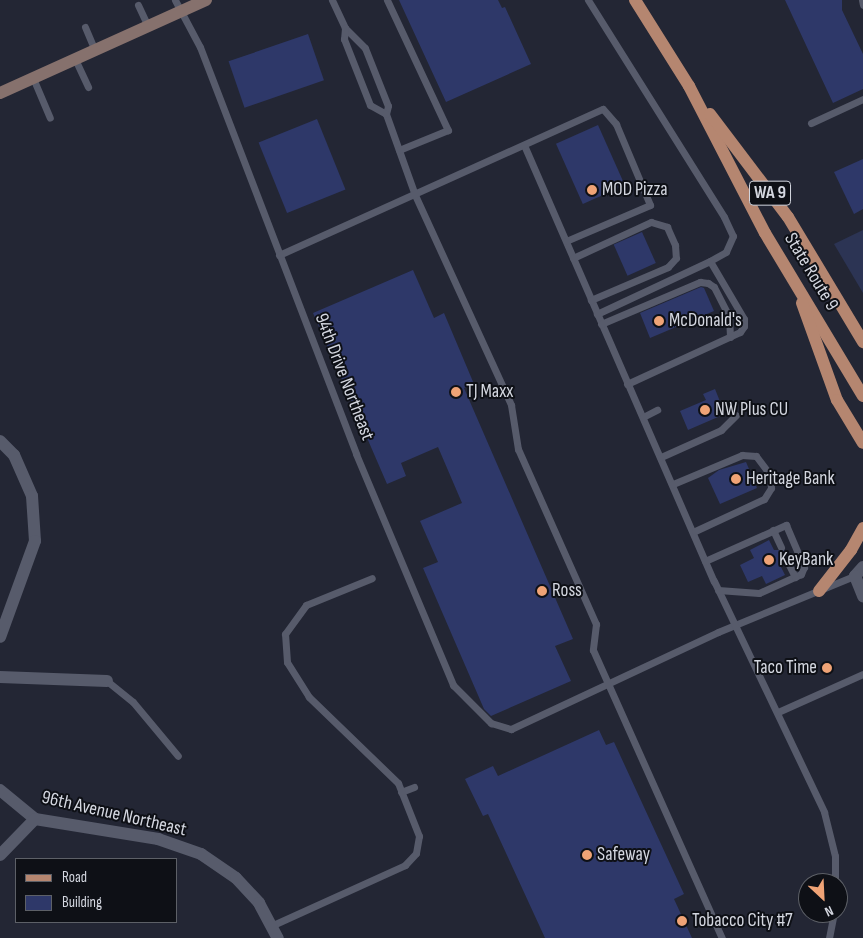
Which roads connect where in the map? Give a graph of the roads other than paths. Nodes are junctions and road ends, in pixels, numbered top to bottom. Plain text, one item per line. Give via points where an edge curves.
1 (206, 0) edge
2 (332, 0) edge
3 (388, 0) edge
4 (588, 0) edge
5 (636, 0) edge
6 (862, 0) edge
7 (138, 5) dead end
8 (863, 5) edge
9 (177, 6) edge
10 (148, 26) junction
11 (85, 27) dead end
12 (345, 28) junction
13 (94, 50) junction
14 (76, 59) junction
15 (33, 78) junction
16 (688, 86) junction
17 (88, 87) dead end
18 (0, 93) edge
19 (863, 99) edge
20 (386, 114) junction
21 (50, 118) dead end
22 (811, 123) dead end
23 (524, 145) junction
24 (399, 150) junction
25 (414, 195) junction
26 (566, 241) junction
27 (279, 255) junction
28 (574, 258) junction
29 (710, 261) junction
30 (794, 276) junction
31 (591, 300) junction
32 (597, 314) junction
33 (601, 324) junction
34 (730, 337) junction
35 (863, 342) edge
36 (628, 384) junction
37 (863, 396) edge
38 (657, 410) dead end
39 (736, 415) dead end
40 (642, 417) junction
41 (0, 441) edge
42 (863, 443) edge
43 (661, 458) junction
44 (673, 484) junction
45 (863, 528) edge
46 (773, 530) junction
47 (695, 531) junction
48 (781, 547) dead end
49 (788, 561) dead end
50 (705, 562) junction
51 (860, 572) edge
52 (795, 577) junction
53 (372, 578) dead end
54 (718, 590) junction
55 (819, 591) junction
56 (863, 596) edge
57 (736, 626) junction
58 (0, 637) edge
59 (863, 674) edge
60 (0, 677) edge
61 (106, 681) joint
62 (607, 683) junction
63 (778, 712) junction
64 (178, 756) dead end
65 (414, 786) dead end
66 (0, 790) edge
67 (401, 792) junction
68 (34, 819) junction
69 (0, 855) edge
70 (835, 873) edge
71 (832, 923) edge
72 (273, 925) junction
73 (278, 938) edge
74 (722, 938) edge
75 (829, 938) edge

1 - 9 street
2 - 12 lane
3 - 24 lane via 448,130
4 - 29 lane via 733,236 726,252
5 - 16 main road, State Route 9 / WA 9
6 - 8 lane
7 - 10 lane
9 - 10 street
9 - 27 lane, 94th Drive Northeast via 200,47
10 - 13 street
11 - 13 lane
12 - 20 lane via 365,48 388,106
12 - 20 lane via 344,39 370,105
13 - 14 street
14 - 15 street
14 - 17 lane
15 - 18 street
15 - 21 lane
16 - 30 main road, State Route 9 / WA 9 via 765,233
16 - 35 main road, State Route 9 / WA 9 via 788,217
19 - 22 lane
20 - 24 lane
23 - 25 lane
23 - 26 lane
23 - 26 lane via 603,109 616,124 650,205
24 - 25 lane
25 - 27 lane
25 - 62 lane via 511,405 518,449 596,624 593,650
26 - 28 lane
27 - 62 lane, 94th Drive Northeast via 356,454 453,685 491,723 510,729
28 - 31 lane
28 - 31 lane via 650,222 666,227 675,246 676,258 668,267
29 - 32 lane
29 - 34 lane via 744,318 740,332
30 - 37 main road, State Route 9 / WA 9
30 - 42 main road via 837,400
31 - 32 lane
32 - 33 lane
33 - 34 lane via 700,282 714,287 729,317
33 - 36 lane
34 - 36 lane
36 - 40 lane
38 - 40 lane
39 - 43 lane via 721,430
40 - 43 lane
41 - 58 street via 14,455 32,496 35,541
43 - 44 lane
44 - 47 lane
44 - 47 lane via 742,455 756,456 769,473 771,488 764,499
45 - 55 main road via 851,550
46 - 48 lane
46 - 50 lane
46 - 52 lane via 786,524 804,567
47 - 50 lane
49 - 52 lane
50 - 54 lane
51 - 55 lane
51 - 56 street
52 - 54 lane via 759,593
53 - 67 lane via 306,605 285,634 287,662 309,697 398,784
54 - 57 lane
55 - 57 lane
57 - 62 lane
57 - 63 lane
59 - 63 lane
60 - 61 street
61 - 64 lane via 133,702
62 - 74 lane
63 - 70 lane via 824,812 835,856
65 - 67 lane
66 - 68 street, 96th Avenue Northeast
67 - 72 lane via 419,836 416,853 404,865
68 - 69 street
68 - 72 street, 96th Avenue Northeast via 158,839 202,854 236,878 259,903
71 - 75 lane
72 - 73 street, 96th Avenue Northeast

